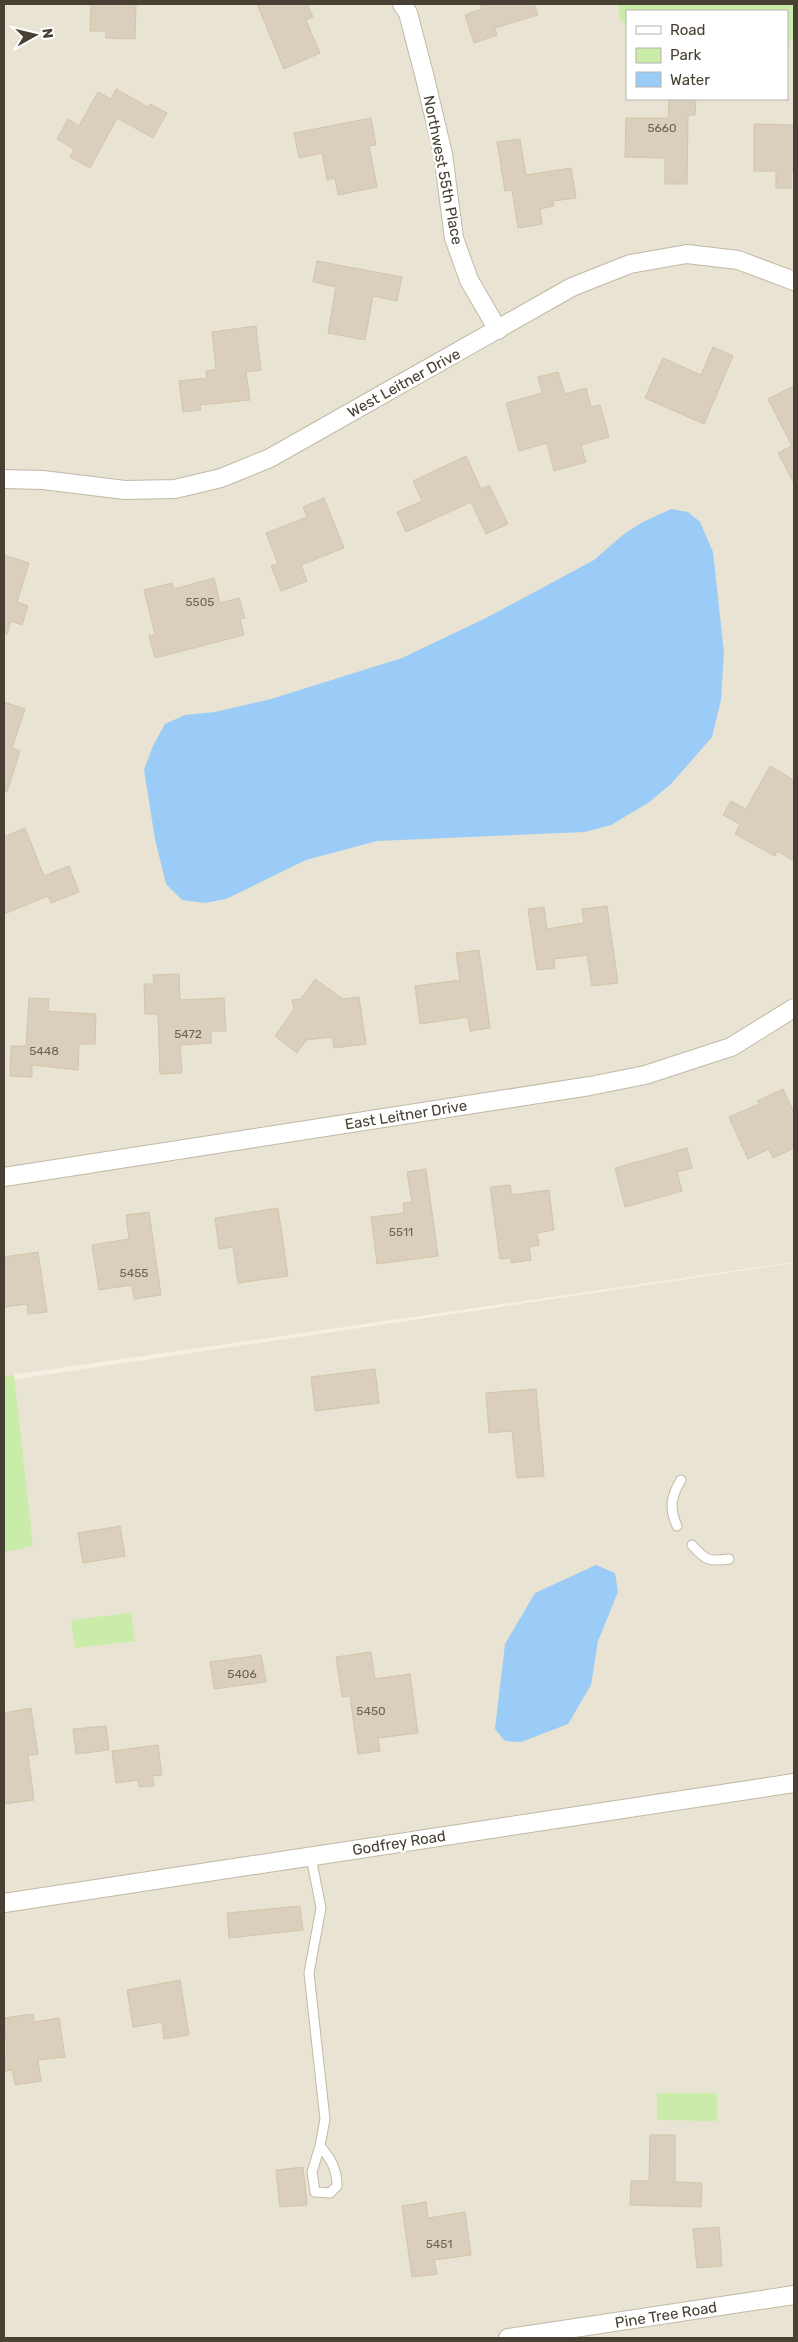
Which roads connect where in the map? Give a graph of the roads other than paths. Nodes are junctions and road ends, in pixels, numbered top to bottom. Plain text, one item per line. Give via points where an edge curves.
1 (402, 4) edge
2 (794, 281) edge
3 (498, 330) junction
4 (4, 479) edge
5 (794, 1008) edge
6 (4, 1178) edge
7 (681, 1480) dead end
8 (677, 1526) dead end
9 (692, 1545) dead end
10 (729, 1559) dead end
11 (794, 1783) edge
12 (311, 1857) junction
13 (4, 1903) edge
14 (320, 2146) junction
15 (794, 2295) edge
16 (508, 2338) edge

1 - 3 street, Northwest 55th Place via 408,13 440,145 454,238 469,280
2 - 3 street, West Leitner Drive via 738,260 687,254 622,267 572,287
3 - 4 street, West Leitner Drive via 270,458 221,478 175,490 125,490 43,480
5 - 6 street, East Leitner Drive via 731,1047 640,1077
7 - 8 lane via 672,1495 672,1514
9 - 10 lane via 703,1558 715,1561
11 - 12 street, Godfrey Road
12 - 13 street, Godfrey Road
12 - 14 lane via 321,1908 309,1973 325,2119
14 - 14 lane via 312,2172 315,2192 330,2193 337,2186 337,2175 333,2163
15 - 16 street, Pine Tree Road

